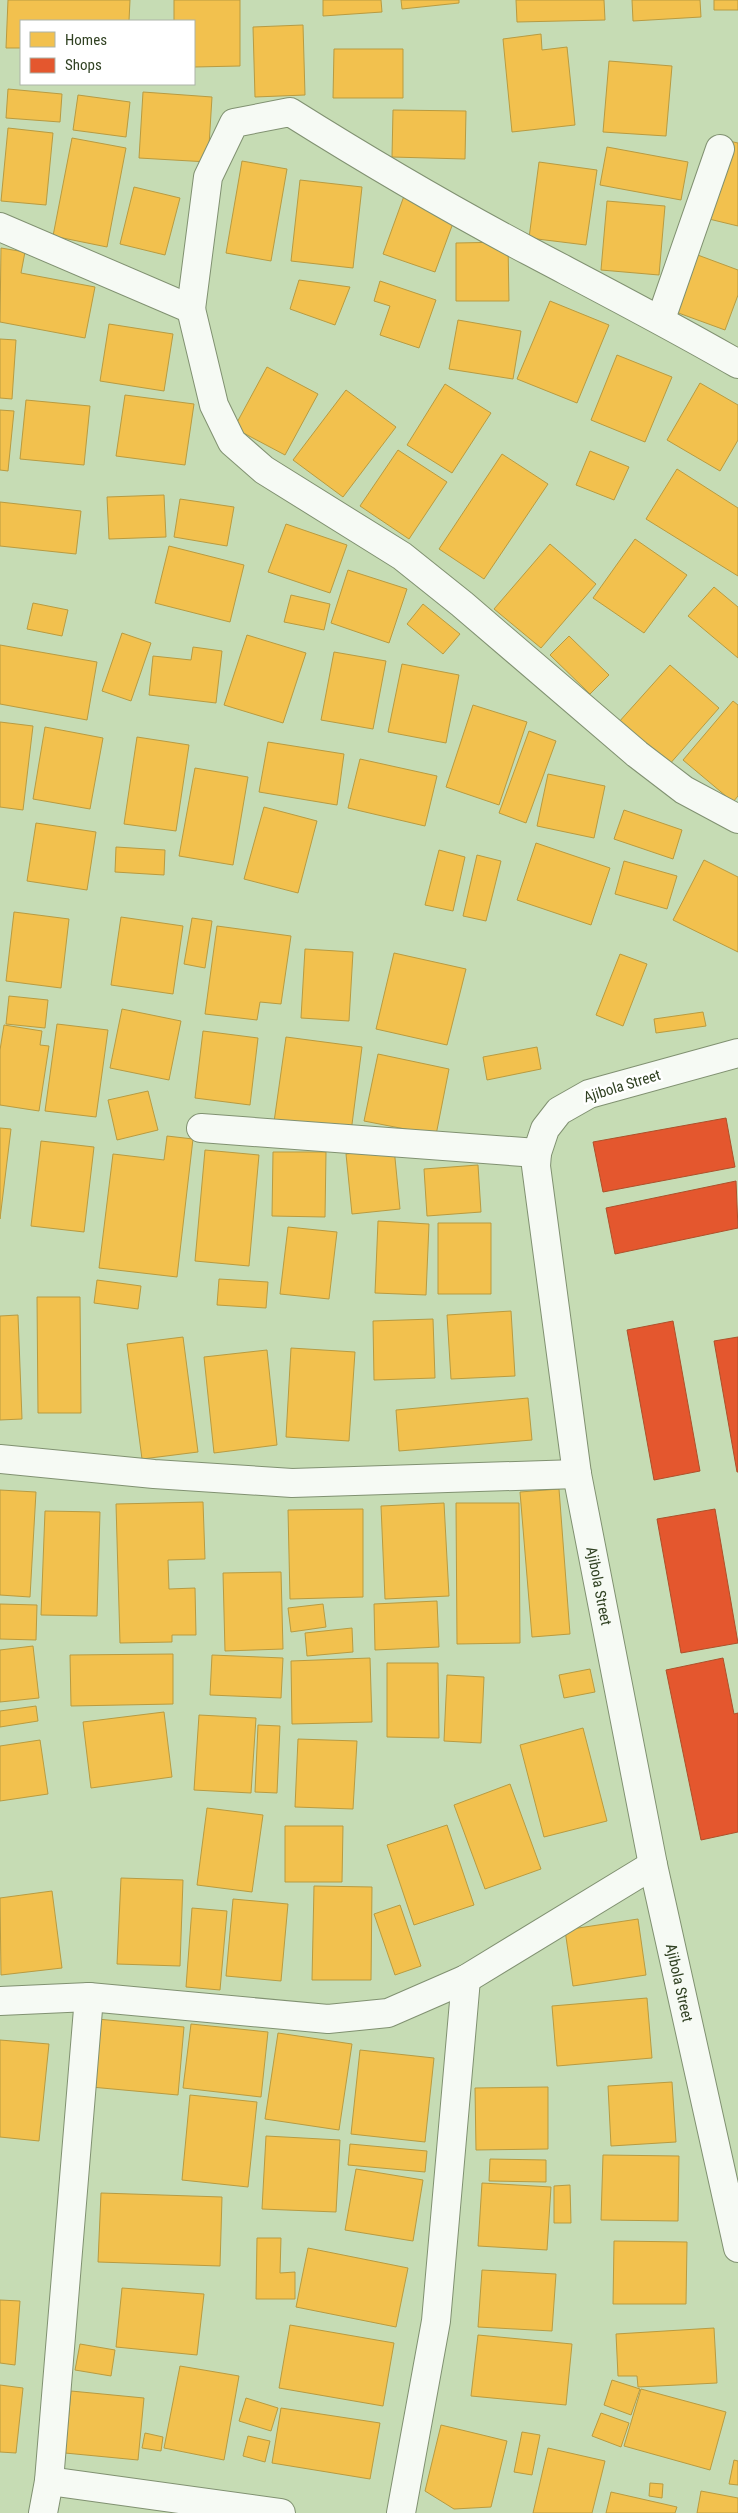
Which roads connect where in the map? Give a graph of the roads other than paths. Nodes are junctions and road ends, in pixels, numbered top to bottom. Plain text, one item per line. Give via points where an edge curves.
1 (720, 149) dead end
2 (0, 227) edge
3 (191, 308) junction
4 (661, 319) junction
5 (738, 364) edge
6 (738, 819) edge
7 (738, 1053) edge
8 (201, 1128) dead end
9 (537, 1153) junction
10 (0, 1459) edge
11 (577, 1474) junction
12 (653, 1865) junction
13 (466, 1979) junction
14 (89, 1997) junction
15 (0, 2001) edge
16 (738, 2248) edge
17 (49, 2480) junction
18 (43, 2513) edge
19 (281, 2513) edge
20 (401, 2513) edge

1 - 4 street
2 - 3 street
3 - 4 street via 208,177 234,124 290,112 527,250
3 - 6 street via 214,405 232,442 264,470 402,556 637,754 684,790
4 - 5 street
7 - 9 street, Ajibola Street via 589,1094 559,1111 545,1128
8 - 9 street
9 - 11 street, Ajibola Street via 536,1166
10 - 11 street via 292,1483
11 - 12 street, Ajibola Street
12 - 13 street
12 - 16 street, Ajibola Street
13 - 14 street via 388,2013 328,2019
13 - 20 street via 436,2321
14 - 15 street
14 - 17 street
17 - 18 street
17 - 19 street

